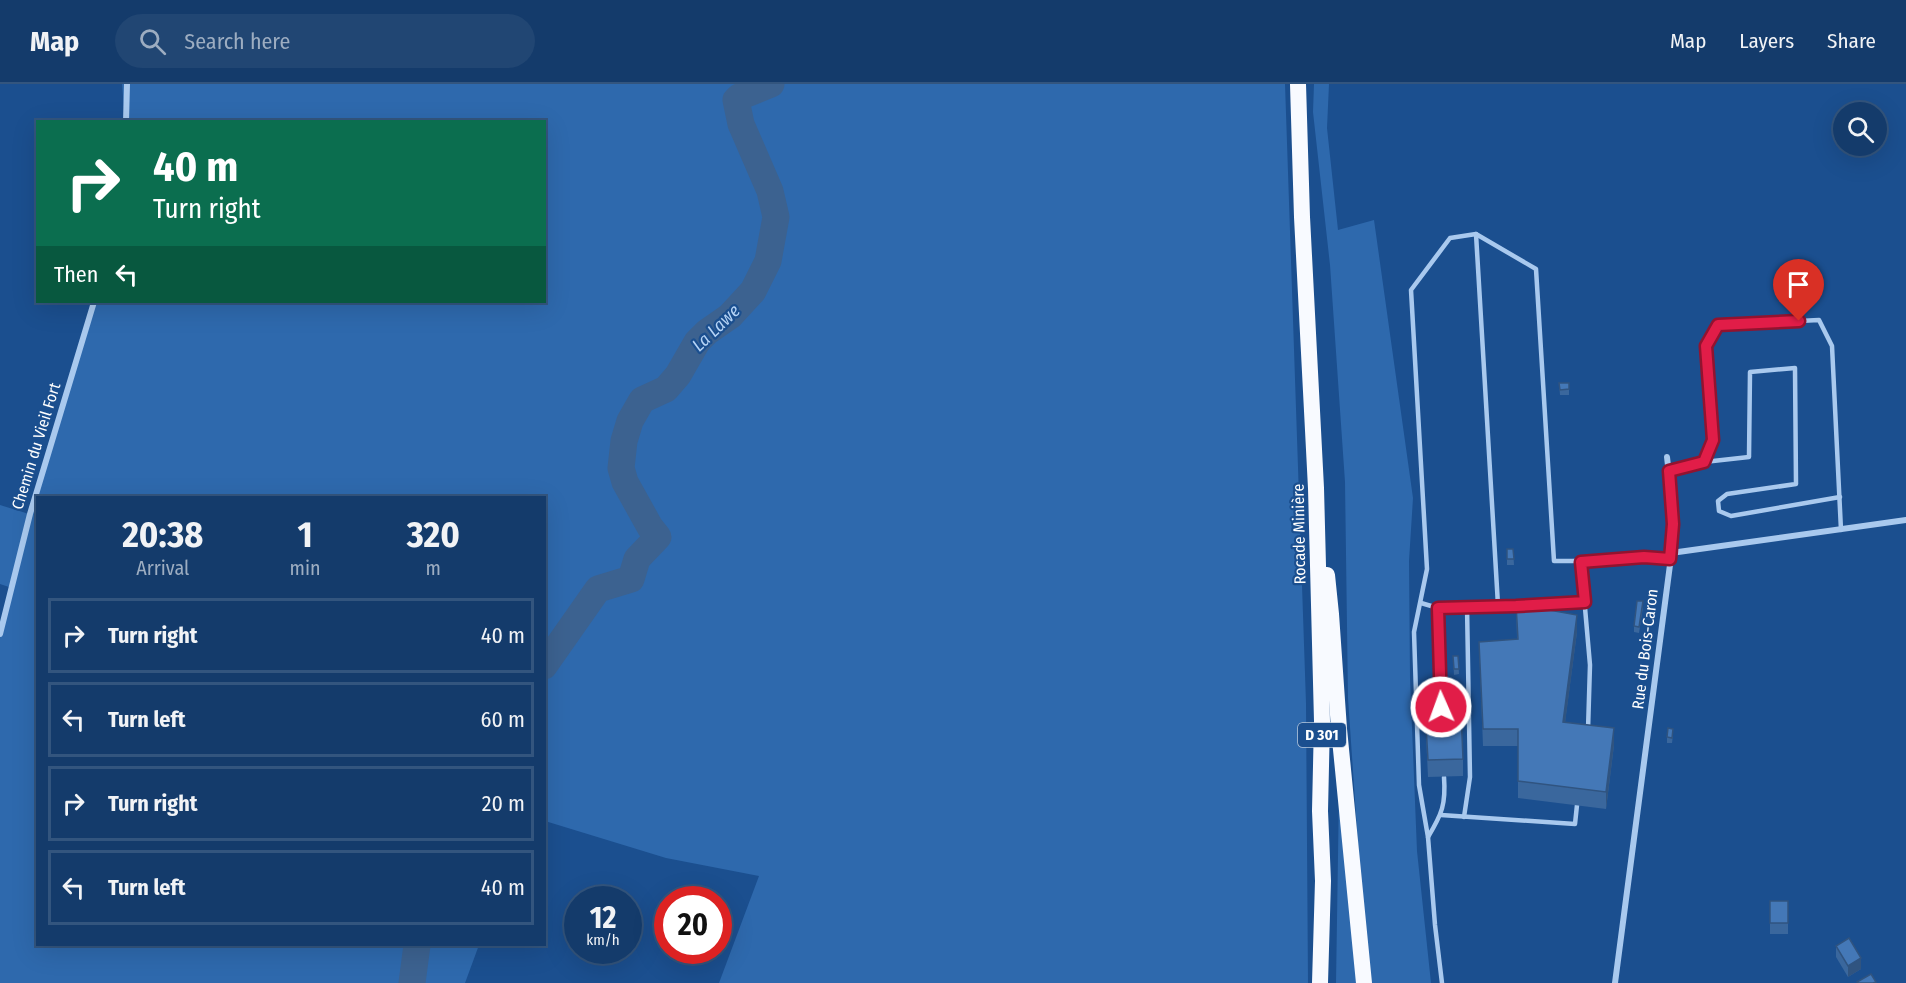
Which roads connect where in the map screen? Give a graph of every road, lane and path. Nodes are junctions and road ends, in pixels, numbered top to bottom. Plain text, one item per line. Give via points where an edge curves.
1 (127, 84) edge
2 (1298, 84) edge
3 (126, 120) edge
4 (1476, 234) junction
5 (94, 303) edge
6 (1667, 457) dead end
7 (1704, 462) junction
8 (1669, 471) junction
9 (1316, 488) junction
10 (1840, 496) junction
11 (1906, 520) edge
12 (1841, 530) junction
13 (1671, 556) junction
14 (1581, 562) junction
15 (1585, 602) junction
16 (1421, 603) junction
17 (1498, 605) junction
18 (1467, 606) junction
19 (1438, 608) junction
20 (0, 634) edge
21 (1441, 707) edge
22 (1587, 742) edge
23 (1444, 777) dead end
24 (1577, 805) dead end
25 (1441, 815) junction
26 (1464, 817) junction
27 (1428, 837) junction
28 (1320, 983) edge
29 (1364, 983) edge
30 (1442, 983) edge
31 (1616, 983) edge

1 - 3 street
2 - 9 highway, Rocade Minière / D 301
4 - 14 lane via 1536,269 1554,561
4 - 16 lane via 1450,237 1411,290 1427,569
4 - 17 lane
5 - 20 street, Chemin du Vieil Fort via 30,514
6 - 8 street, Rue du Bois-Caron
7 - 8 lane
7 - 10 lane via 1713,440 1706,346 1718,325 1819,320 1833,345
7 - 10 lane via 1749,457 1750,372 1795,368 1796,484 1727,494 1718,501 1719,512 1731,516
8 - 13 street, Rue du Bois-Caron
9 - 28 highway, Rocade Minière / D 301 via 1322,721
9 - 29 highway via 1332,614
10 - 12 lane
11 - 12 street
12 - 13 street
13 - 14 lane
13 - 31 street, Rue du Bois-Caron
14 - 15 lane
15 - 17 lane
15 - 22 lane via 1591,687
16 - 19 lane
16 - 27 lane via 1414,644 1419,785
17 - 18 lane
18 - 19 lane
18 - 26 lane via 1470,777
19 - 21 lane
23 - 25 lane
24 - 26 lane via 1575,825
25 - 26 lane
25 - 27 lane
27 - 30 lane

